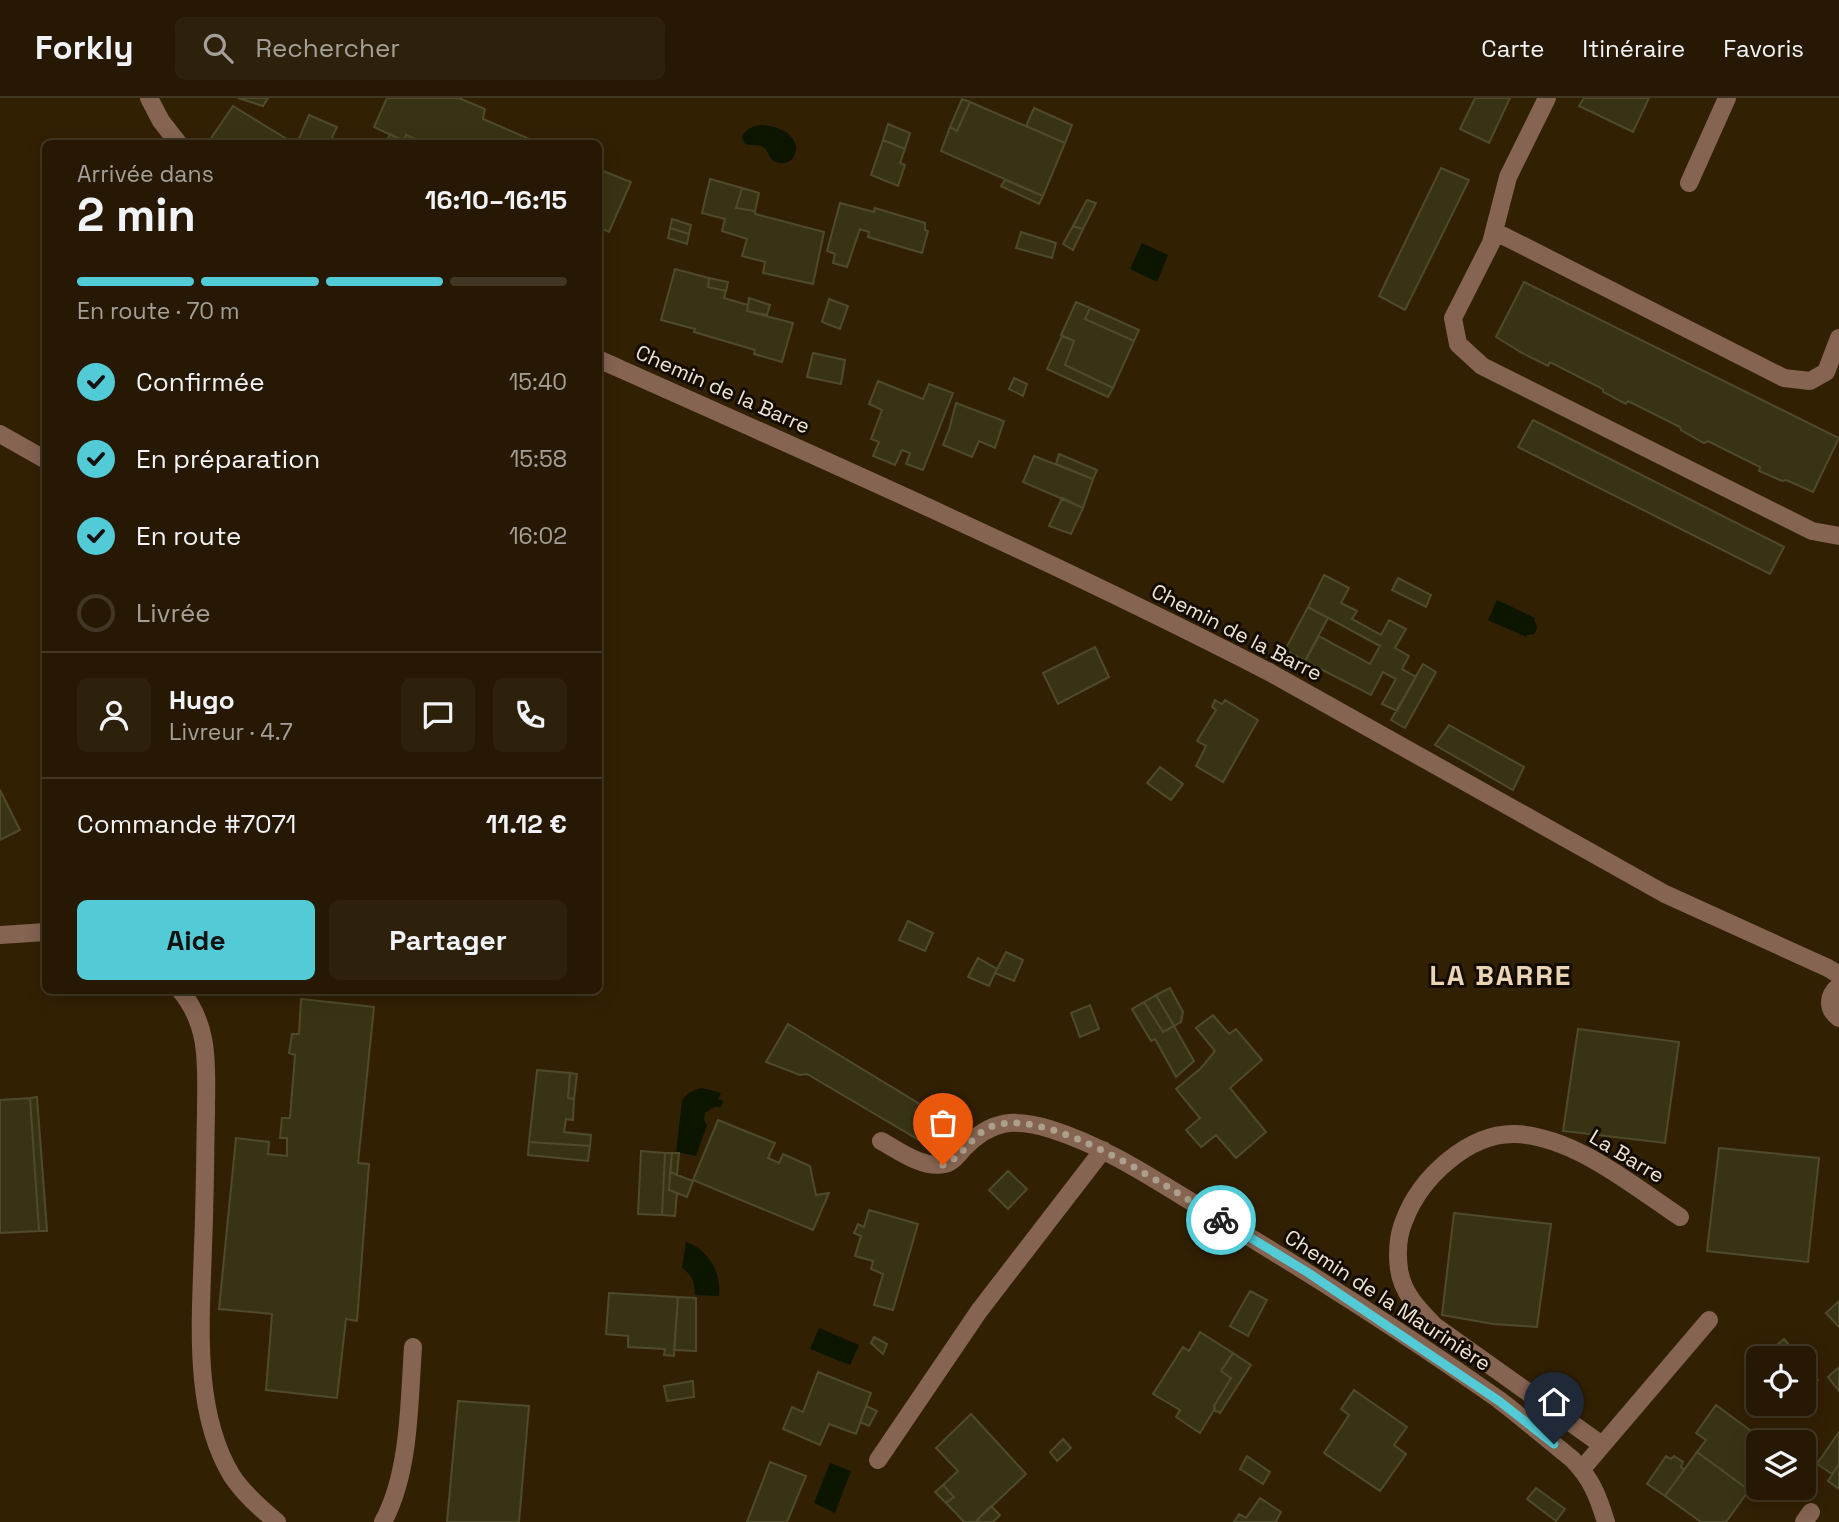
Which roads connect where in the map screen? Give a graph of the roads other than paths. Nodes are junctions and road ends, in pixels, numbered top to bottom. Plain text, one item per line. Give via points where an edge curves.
1 (149, 98) edge
2 (1547, 98) edge
3 (1727, 98) edge
4 (176, 140) edge
5 (1689, 183) dead end
6 (1494, 230) junction
7 (1839, 338) edge
8 (602, 361) edge
9 (0, 434) edge
10 (42, 458) edge
11 (1839, 536) edge
12 (42, 932) edge
13 (0, 935) edge
14 (1839, 975) edge
15 (1839, 986) edge
16 (183, 994) edge
17 (1839, 1018) edge
18 (881, 1141) dead end
19 (1103, 1150) junction
20 (1680, 1217) dead end
21 (1709, 1320) dead end
22 (413, 1347) dead end
23 (1602, 1445) junction
24 (878, 1460) dead end
25 (1582, 1469) junction
26 (276, 1522) edge
27 (383, 1522) edge
28 (1606, 1522) edge

1 - 4 street
2 - 6 street via 1508,177
3 - 5 street
6 - 7 street via 1784,379 1810,380 1826,372
6 - 11 street via 1453,318 1458,344 1482,366 1812,531
8 - 14 street, Chemin de la Barre via 919,501 1214,644 1665,894
9 - 10 street
12 - 13 street
15 - 17 street via 1829,1001
16 - 26 street via 200,1024 206,1062 200,1340 207,1400 215,1438 232,1476
18 - 19 street, Chemin de la Maurinière via 912,1158 943,1165 984,1130 1021,1123
19 - 24 street via 979,1311
19 - 25 street, Chemin de la Maurinière via 1307,1272 1499,1401
20 - 23 street, La Barre via 1589,1157 1556,1143 1514,1134 1475,1143 1444,1164 1403,1222 1399,1270 1412,1302 1435,1326
21 - 23 street
22 - 27 street via 398,1486
23 - 25 street
25 - 28 street, Chemin de la Maurinière

